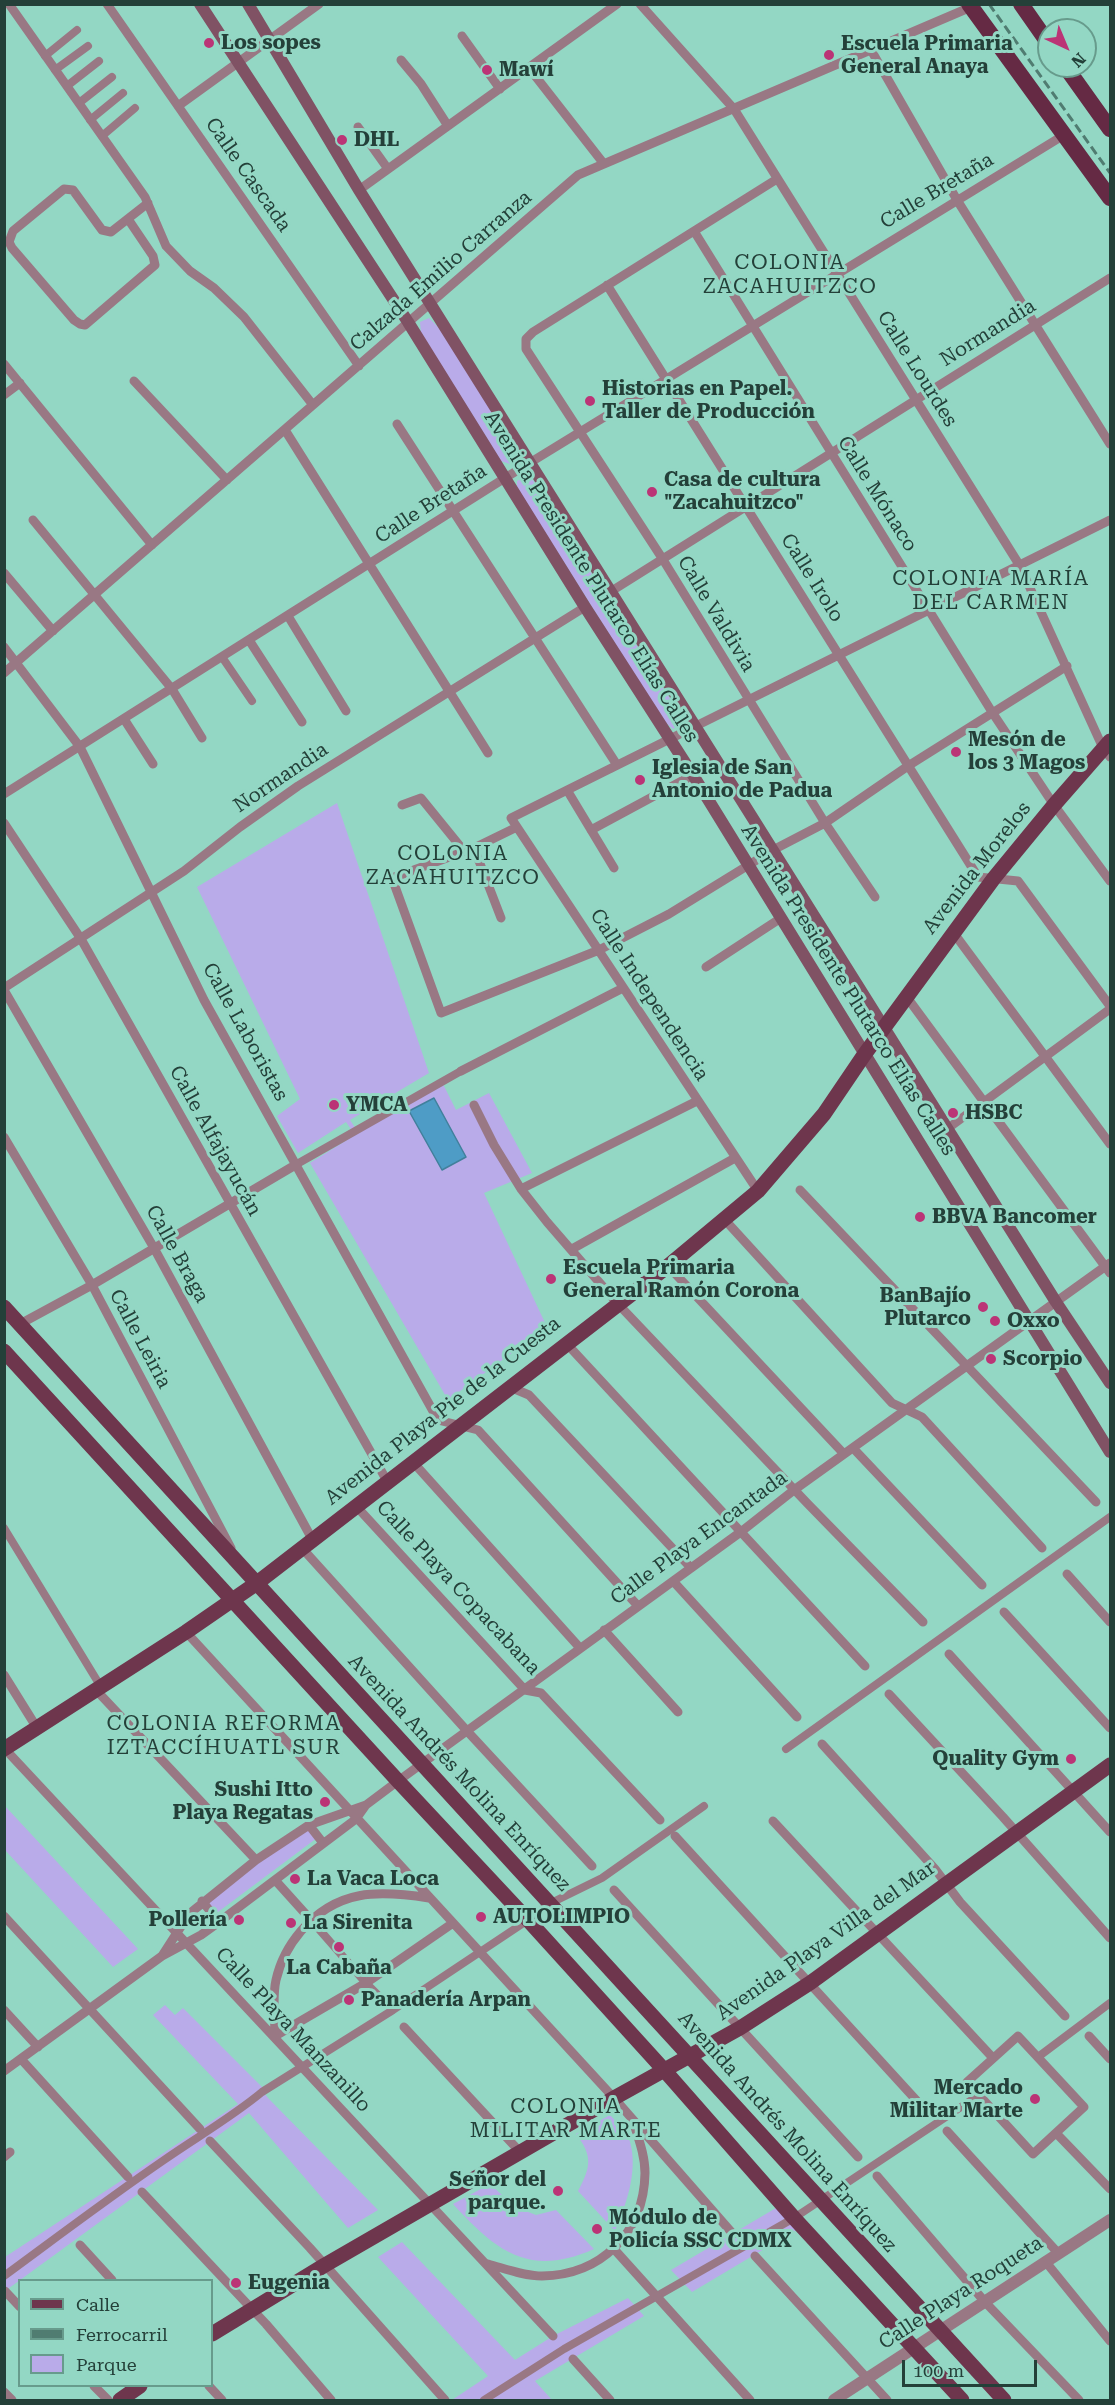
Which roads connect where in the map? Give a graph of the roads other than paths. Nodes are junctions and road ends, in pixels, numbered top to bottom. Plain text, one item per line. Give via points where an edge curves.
1 (9, 4) edge
2 (107, 4) edge
3 (200, 4) edge
4 (248, 4) edge
5 (319, 4) edge
6 (617, 4) edge
7 (640, 4) edge
8 (1021, 4) edge
9 (970, 6) edge
10 (1037, 27) edge
11 (77, 30) dead end
12 (462, 36) dead end
13 (270, 40) junction
14 (88, 46) dead end
15 (871, 50) junction
16 (45, 56) junction
17 (99, 60) dead end
18 (401, 60) dead end
19 (237, 63) junction
20 (529, 68) junction
21 (55, 70) junction
22 (112, 77) dead end
23 (1074, 78) edge
24 (67, 86) junction
25 (500, 89) junction
26 (123, 93) dead end
27 (79, 103) junction
28 (178, 106) junction
29 (135, 108) dead end
30 (734, 109) junction
31 (90, 120) junction
32 (448, 126) junction
33 (358, 127) dead end
34 (1110, 129) edge
35 (1064, 135) junction
36 (102, 136) junction
37 (604, 164) junction
38 (388, 169) junction
39 (777, 179) junction
40 (359, 190) junction
41 (1110, 198) edge
42 (146, 200) junction
43 (957, 200) junction
44 (128, 219) junction
45 (694, 231) junction
46 (837, 274) junction
47 (1110, 278) edge
48 (607, 285) junction
49 (430, 304) junction
50 (408, 322) junction
51 (1035, 326) junction
52 (752, 327) junction
53 (4, 364) edge
54 (358, 366) junction
55 (666, 378) junction
56 (134, 381) dead end
57 (20, 383) junction
58 (4, 395) edge
59 (915, 400) junction
60 (313, 405) junction
61 (397, 424) dead end
62 (285, 430) junction
63 (580, 432) junction
64 (1110, 444) edge
65 (831, 453) junction
66 (529, 463) junction
67 (505, 478) junction
68 (227, 480) junction
69 (746, 507) junction
70 (452, 511) junction
71 (33, 520) dead end
72 (1110, 520) edge
73 (152, 545) junction
74 (662, 558) junction
75 (370, 565) junction
76 (1020, 566) junction
77 (4, 573) edge
78 (610, 592) junction
79 (96, 594) junction
80 (585, 607) junction
81 (929, 612) junction
82 (288, 616) junction
83 (53, 631) junction
84 (534, 639) junction
85 (249, 640) junction
86 (4, 647) edge
87 (839, 656) junction
88 (222, 657) junction
89 (16, 663) junction
90 (1066, 666) junction
91 (4, 674) edge
92 (172, 689) junction
93 (449, 692) junction
94 (252, 701) dead end
95 (748, 701) junction
96 (346, 711) dead end
97 (992, 712) junction
98 (124, 719) junction
99 (302, 722) dead end
100 (696, 726) junction
101 (202, 738) dead end
102 (669, 740) junction
103 (80, 747) junction
104 (1108, 749) edge
105 (488, 753) dead end
106 (153, 765) dead end
107 (617, 765) junction
108 (908, 766) junction
109 (693, 776) junction
110 (567, 790) junction
111 (4, 794) edge
112 (402, 805) dead end
113 (1054, 805) junction
114 (4, 823) edge
115 (825, 823) junction
116 (517, 827) junction
117 (591, 830) junction
118 (474, 848) junction
119 (773, 850) junction
120 (464, 851) junction
121 (749, 867) junction
122 (614, 868) dead end
123 (994, 878) junction
124 (1110, 881) edge
125 (152, 893) junction
126 (875, 897) dead end
127 (501, 918) dead end
128 (781, 918) junction
129 (953, 932) junction
130 (81, 939) junction
131 (598, 950) junction
132 (706, 967) dead end
133 (623, 988) junction
134 (4, 989) edge
135 (906, 996) junction
136 (1110, 1008) edge
137 (884, 1027) junction
138 (864, 1055) junction
139 (1045, 1057) junction
140 (461, 1071) joint
141 (697, 1101) junction
142 (984, 1101) junction
143 (474, 1105) dead end
144 (947, 1128) junction
145 (4, 1137) edge
146 (1110, 1144) edge
147 (735, 1158) junction
148 (297, 1164) junction
149 (522, 1189) junction
150 (800, 1190) dead end
151 (758, 1191) junction
152 (229, 1203) junction
153 (725, 1220) junction
154 (154, 1248) junction
155 (572, 1249) junction
156 (668, 1266) junction
157 (1109, 1267) edge
158 (92, 1285) junction
159 (1056, 1302) junction
160 (618, 1304) junction
161 (4, 1307) edge
162 (1030, 1320) junction
163 (20, 1324) junction
164 (566, 1343) junction
165 (4, 1351) edge
166 (966, 1366) junction
167 (1110, 1383) edge
168 (510, 1387) junction
169 (906, 1409) junction
170 (459, 1426) junction
171 (853, 1448) junction
172 (1110, 1452) edge
173 (844, 1454) junction
174 (412, 1461) junction
175 (387, 1481) junction
176 (795, 1490) junction
177 (1096, 1502) dead end
178 (356, 1506) junction
179 (1110, 1517) edge
180 (4, 1528) edge
181 (742, 1531) junction
182 (307, 1543) junction
183 (1042, 1548) dead end
184 (237, 1561) junction
185 (691, 1568) junction
186 (1067, 1574) dead end
187 (674, 1581) junction
188 (257, 1583) junction
189 (982, 1586) dead end
190 (233, 1600) junction
191 (639, 1606) junction
192 (1004, 1612) dead end
193 (923, 1622) dead end
194 (1110, 1622) edge
195 (604, 1630) junction
196 (186, 1632) junction
197 (580, 1648) junction
198 (949, 1654) dead end
199 (866, 1666) dead end
200 (4, 1675) edge
201 (98, 1688) junction
202 (525, 1690) junction
203 (889, 1694) dead end
204 (678, 1712) dead end
205 (796, 1717) dead end
206 (37, 1728) junction
207 (1110, 1728) edge
208 (468, 1732) junction
209 (822, 1744) dead end
210 (5, 1749) edge
211 (786, 1749) dead end
212 (422, 1764) junction
213 (1110, 1765) edge
214 (398, 1781) junction
215 (1073, 1791) junction
216 (366, 1805) junction
217 (705, 1806) dead end
218 (348, 1810) junction
219 (356, 1819) junction
220 (660, 1820) dead end
221 (773, 1821) dead end
222 (309, 1825) junction
223 (1016, 1832) junction
224 (1110, 1832) edge
225 (675, 1836) dead end
226 (323, 1843) junction
227 (256, 1860) junction
228 (592, 1866) dead end
229 (275, 1880) junction
230 (946, 1884) junction
231 (614, 1890) dead end
232 (429, 1898) junction
233 (202, 1901) junction
234 (551, 1903) junction
235 (4, 1916) edge
236 (311, 1920) junction
237 (528, 1920) junction
238 (219, 1922) junction
239 (453, 1923) junction
240 (176, 1931) junction
241 (878, 1934) junction
242 (1110, 1938) edge
243 (188, 1942) junction
244 (480, 1952) junction
245 (162, 1956) junction
246 (366, 1983) junction
247 (810, 1983) junction
248 (1110, 2003) edge
249 (89, 2009) junction
250 (4, 2010) edge
251 (393, 2010) junction
252 (1065, 2016) dead end
253 (404, 2027) dead end
254 (740, 2028) junction
255 (275, 2036) junction
256 (1089, 2036) dead end
257 (38, 2047) junction
258 (690, 2057) junction
259 (1038, 2057) junction
260 (993, 2058) junction
261 (21, 2059) junction
262 (1110, 2059) edge
263 (301, 2066) junction
264 (665, 2071) junction
265 (4, 2072) edge
266 (979, 2095) junction
267 (614, 2098) junction
268 (927, 2112) dead end
269 (632, 2119) junction
270 (200, 2129) dead end
271 (947, 2131) dead end
272 (1056, 2133) junction
273 (210, 2141) dead end
274 (521, 2153) junction
275 (858, 2157) dead end
276 (877, 2176) dead end
277 (128, 2177) dead end
278 (1110, 2189) edge
279 (142, 2192) dead end
280 (821, 2201) junction
281 (431, 2205) junction
282 (794, 2218) junction
283 (1110, 2220) edge
284 (734, 2234) dead end
285 (80, 2246) dead end
286 (614, 2249) junction
287 (1058, 2253) junction
288 (755, 2256) dead end
289 (1045, 2261) junction
290 (486, 2264) junction
291 (326, 2265) junction
292 (4, 2276) edge
293 (111, 2279) edge
294 (5, 2291) edge
295 (657, 2296) junction
296 (985, 2302) junction
297 (18, 2305) edge
298 (252, 2309) junction
299 (940, 2331) junction
300 (213, 2333) edge
301 (554, 2336) dead end
302 (1110, 2341) edge
303 (914, 2348) junction
304 (573, 2359) dead end
305 (867, 2379) junction
306 (96, 2387) edge
307 (137, 2387) edge
308 (211, 2387) edge
309 (4, 2392) edge
310 (12, 2400) edge
311 (108, 2400) edge
312 (120, 2400) edge
313 (222, 2400) edge
314 (331, 2400) edge
315 (445, 2400) edge
316 (484, 2400) edge
317 (610, 2400) edge
318 (750, 2400) edge
319 (834, 2400) edge
320 (887, 2400) edge
321 (962, 2400) edge
322 (1004, 2400) edge
323 (1079, 2400) edge

1 - 16 street
2 - 28 street, Calle Cascada
3 - 19 main road, Avenida Presidente Plutarco Elías Calles
4 - 13 main road, Avenida Presidente Plutarco Elías Calles
5 - 13 street
6 - 20 street
7 - 30 street, Calle Lourdes
8 - 10 highway
9 - 15 street, Calzada Emilio Carranza
9 - 35 highway
11 - 16 street
12 - 25 street
13 - 19 street
13 - 40 main road, Avenida Presidente Plutarco Elías Calles
14 - 21 street
15 - 30 street, Calzada Emilio Carranza
15 - 43 street
16 - 21 street
17 - 24 street
18 - 32 street
19 - 28 street
19 - 50 main road, Avenida Presidente Plutarco Elías Calles
20 - 25 street
20 - 37 street
21 - 24 street
22 - 27 street
23 - 34 highway
24 - 27 street
25 - 32 street
26 - 31 street
27 - 31 street
28 - 54 street, Calle Cascada
29 - 36 street
30 - 37 street, Calzada Emilio Carranza
30 - 39 street, Calle Lourdes
31 - 36 street
32 - 38 street
33 - 38 street
35 - 41 highway
35 - 43 street, Calle Bretaña
36 - 42 street
37 - 49 street, Calzada Emilio Carranza via 578,176
38 - 40 street
39 - 45 street
39 - 46 street, Calle Lourdes
40 - 49 main road, Avenida Presidente Plutarco Elías Calles
42 - 44 street
42 - 60 street via 166,246 244,317
43 - 46 street, Calle Bretaña
43 - 51 street
44 - 44 street via 111,232 102,230 73,190 67,188 13,231 9,242 74,320 86,325 155,265
45 - 48 street
45 - 52 street, Calle Mónaco
46 - 52 street, Calle Bretaña
46 - 59 street, Calle Lourdes
47 - 51 street, Normandia
48 - 55 street, Calle Irolo
48 - 63 street, Calle Valdivia via 526,339 526,349
49 - 50 street, Calzada Emilio Carranza
49 - 66 main road, Avenida Presidente Plutarco Elías Calles
50 - 54 street, Calzada Emilio Carranza
50 - 67 main road, Avenida Presidente Plutarco Elías Calles
51 - 59 street, Normandia
51 - 64 street
52 - 55 street, Calle Bretaña
52 - 65 street, Calle Mónaco
53 - 57 street
54 - 60 street, Calzada Emilio Carranza
55 - 63 street, Calle Bretaña
55 - 69 street, Calle Irolo
56 - 68 street
57 - 58 street
57 - 73 street
59 - 65 street, Normandia
59 - 76 street, Calle Lourdes
60 - 62 street, Calzada Emilio Carranza
61 - 70 street
62 - 68 street, Calzada Emilio Carranza
62 - 75 street
63 - 66 street, Calle Bretaña
63 - 74 street, Calle Valdivia
65 - 69 street, Normandia
65 - 81 street, Calle Mónaco
66 - 67 street, Calle Bretaña
66 - 78 main road, Avenida Presidente Plutarco Elías Calles
67 - 70 street, Calle Bretaña
67 - 80 main road, Avenida Presidente Plutarco Elías Calles
68 - 73 street, Calzada Emilio Carranza
69 - 74 street, Normandia
69 - 87 street, Calle Irolo
70 - 75 street, Calle Bretaña
70 - 84 street
71 - 79 street
72 - 76 street
73 - 79 street, Calzada Emilio Carranza
74 - 78 street, Normandia
74 - 95 street, Calle Valdivia
75 - 82 street, Calle Bretaña
75 - 93 street
76 - 81 street
76 - 90 street, Calle Lourdes
77 - 83 street
78 - 100 main road, Avenida Presidente Plutarco Elías Calles
79 - 83 street, Calzada Emilio Carranza
79 - 92 street
80 - 84 street, Normandia
80 - 102 main road, Avenida Presidente Plutarco Elías Calles
81 - 87 street
81 - 97 street, Calle Mónaco
82 - 85 street, Calle Bretaña
82 - 96 street
83 - 89 street, Calzada Emilio Carranza
84 - 93 street, Normandia
84 - 107 street
85 - 88 street, Calle Bretaña
85 - 99 street
86 - 89 street, Calle Laboristas
87 - 95 street
87 - 108 street, Calle Irolo
88 - 92 street, Calle Bretaña
88 - 94 street
89 - 91 street, Calzada Emilio Carranza
89 - 103 street, Calle Laboristas
90 - 97 street
90 - 104 street, Calle Lourdes
92 - 98 street, Calle Bretaña
92 - 101 street
93 - 105 street
93 - 125 street, Normandia via 298,786
95 - 100 street
95 - 115 street, Calle Valdivia
97 - 108 street
97 - 113 street, Calle Mónaco
98 - 103 street, Calle Bretaña
98 - 106 street
100 - 102 street
100 - 119 main road, Avenida Presidente Plutarco Elías Calles
102 - 107 street
102 - 109 main road, Avenida Presidente Plutarco Elías Calles
103 - 111 street, Calle Bretaña
103 - 125 street, Calle Laboristas
104 - 113 main road, Avenida Morelos
107 - 110 street
108 - 115 street
108 - 123 street, Calle Irolo via 978,877
109 - 117 street
109 - 121 main road, Avenida Presidente Plutarco Elías Calles
110 - 116 street, Calle Independencia via 511,818
110 - 117 street
112 - 120 street via 420,798
113 - 123 main road, Avenida Morelos
113 - 124 street, Calle Mónaco
114 - 130 street, Calle Alfajayucán
115 - 119 street
115 - 126 street, Calle Valdivia
116 - 118 street
116 - 131 street, Calle Independencia
117 - 122 street
118 - 120 street
118 - 127 street
119 - 121 street
119 - 137 main road, Avenida Presidente Plutarco Elías Calles
120 - 131 street via 392,878 441,1013
121 - 128 main road, Avenida Presidente Plutarco Elías Calles
121 - 131 street
123 - 129 main road, Avenida Morelos
123 - 136 street via 1018,881
125 - 130 street, Normandia
125 - 148 street, Calle Laboristas via 204,1000
128 - 132 street
128 - 138 main road, Avenida Presidente Plutarco Elías Calles
129 - 135 main road, Avenida Morelos
129 - 139 street
130 - 134 street, Normandia
130 - 152 street, Calle Alfajayucán
131 - 133 street, Calle Independencia
133 - 140 street
133 - 141 street, Calle Independencia
134 - 154 street, Calle Braga
135 - 137 main road, Avenida Morelos
135 - 142 street
136 - 139 street
137 - 138 main road, Avenida Playa Pie de la Cuesta
137 - 144 main road, Avenida Presidente Plutarco Elías Calles
138 - 151 main road, Avenida Playa Pie de la Cuesta via 824,1114
138 - 162 main road, Avenida Presidente Plutarco Elías Calles
139 - 142 street
139 - 146 street
140 - 148 street
141 - 147 street, Calle Independencia
141 - 149 street
142 - 144 street
142 - 157 street
143 - 149 street
144 - 159 main road, Avenida Presidente Plutarco Elías Calles
145 - 158 street, Calle Leiria
147 - 151 street, Calle Independencia
147 - 155 street
148 - 152 street
148 - 170 street, Calle Laboristas via 438,1420
149 - 155 street
150 - 166 street
151 - 153 main road, Avenida Playa Pie de la Cuesta
152 - 154 street
152 - 175 street, Calle Alfajayucán
153 - 156 main road, Avenida Playa Pie de la Cuesta
153 - 169 street via 892,1403
154 - 158 street
154 - 182 street, Calle Braga
155 - 160 street
156 - 160 main road, Avenida Playa Pie de la Cuesta
156 - 173 street
157 - 159 street, Calle Playa Encantada
158 - 163 street
158 - 184 street, Calle Leiria
159 - 162 street, Calle Playa Encantada
159 - 167 main road, Avenida Presidente Plutarco Elías Calles
160 - 164 main road, Avenida Playa Pie de la Cuesta
160 - 176 street
161 - 163 main road, Avenida Andrés Molina Enríquez
162 - 166 street, Calle Playa Encantada
162 - 172 main road, Avenida Presidente Plutarco Elías Calles
163 - 184 main road, Avenida Andrés Molina Enríquez
164 - 168 main road, Avenida Playa Pie de la Cuesta
164 - 181 street
165 - 190 main road
166 - 169 street, Calle Playa Encantada
166 - 177 street
168 - 170 main road, Avenida Playa Pie de la Cuesta
168 - 185 street via 529,1395
169 - 171 street, Calle Playa Encantada
169 - 183 street via 922,1416
170 - 174 main road, Avenida Playa Pie de la Cuesta
170 - 191 street, Calle Laboristas via 478,1430
171 - 173 street, Calle Playa Encantada
171 - 189 street
173 - 176 street, Calle Playa Encantada
174 - 175 main road, Avenida Playa Pie de la Cuesta
174 - 197 street
175 - 178 main road, Avenida Playa Pie de la Cuesta
176 - 181 street, Calle Playa Encantada
176 - 193 street
178 - 182 main road, Avenida Playa Pie de la Cuesta
178 - 202 street, Calle Playa Copacabana
179 - 211 street
180 - 201 street
181 - 185 street, Calle Playa Encantada
181 - 199 street
182 - 188 main road, Avenida Playa Pie de la Cuesta
182 - 208 street, Calle Braga
184 - 188 main road, Avenida Andrés Molina Enríquez
185 - 187 street, Calle Playa Encantada
186 - 194 street
187 - 191 street, Calle Playa Encantada
187 - 205 street
188 - 190 main road, Avenida Playa Pie de la Cuesta
188 - 212 main road, Avenida Andrés Molina Enríquez
190 - 196 main road, Avenida Playa Pie de la Cuesta
190 - 214 main road
191 - 195 street, Calle Playa Encantada
192 - 207 street
195 - 197 street, Calle Playa Encantada
195 - 204 street
196 - 201 main road, Avenida Playa Pie de la Cuesta
196 - 218 street
197 - 202 street, Calle Playa Encantada
198 - 215 street
200 - 206 street
201 - 206 main road, Avenida Playa Pie de la Cuesta
201 - 227 street
202 - 208 street, Calle Playa Encantada
202 - 220 street, Calle Playa Copacabana via 541,1693
203 - 223 street
206 - 210 main road, Avenida Playa Pie de la Cuesta
208 - 212 street, Calle Playa Encantada
208 - 228 street, Calle Braga
209 - 230 street
210 - 240 street, Calle Playa Manzanillo
212 - 214 street, Calle Playa Encantada
212 - 234 main road, Avenida Andrés Molina Enríquez
213 - 215 main road, Avenida Playa Villa del Mar
214 - 216 street, Calle Playa Encantada
214 - 237 main road
215 - 223 main road, Avenida Playa Villa del Mar
215 - 224 street
216 - 218 street, Calle Playa Encantada
216 - 219 street, Calle Playa Encantada
217 - 234 street via 603,1878
218 - 219 street
218 - 222 street, Calle Playa Encantada
219 - 226 street, Calle Playa Encantada
219 - 232 street
221 - 241 street
222 - 226 street
222 - 227 street, Calle Playa Encantada
223 - 230 main road, Avenida Playa Villa del Mar
223 - 242 street
225 - 247 street
226 - 229 street, Calle Playa Encantada
227 - 233 street, Calle Playa Encantada
229 - 236 street
229 - 238 street, Calle Playa Encantada
230 - 241 main road, Avenida Playa Villa del Mar
230 - 252 street
231 - 254 street
232 - 236 street via 384,1893 357,1896 337,1902
232 - 239 street
233 - 238 street
233 - 240 street, Calle Playa Encantada
234 - 237 street
234 - 258 main road, Avenida Andrés Molina Enríquez
235 - 249 street
236 - 246 street
236 - 255 street via 280,1966 274,1998
237 - 244 street
237 - 264 main road
238 - 243 street, Calle Playa Encantada
239 - 244 street
239 - 246 street
240 - 243 street, Calle Playa Manzanillo
240 - 245 street, Calle Playa Encantada
241 - 247 main road, Avenida Playa Villa del Mar
241 - 260 street
243 - 245 street, Calle Playa Encantada
243 - 255 street, Calle Playa Manzanillo
244 - 251 street
244 - 267 street
245 - 249 street, Calle Playa Encantada
246 - 251 street
246 - 255 street
247 - 254 main road, Avenida Playa Villa del Mar
247 - 268 street
248 - 259 street
249 - 257 street, Calle Playa Encantada
249 - 270 street
250 - 257 street
251 - 263 street
253 - 274 street
254 - 258 main road, Avenida Playa Villa del Mar
254 - 275 street
255 - 263 street, Calle Playa Manzanillo
256 - 262 street
257 - 261 street, Calle Playa Encantada
258 - 264 main road, Avenida Playa Villa del Mar
258 - 280 main road, Avenida Andrés Molina Enríquez
259 - 260 street via 1018,2036
259 - 272 street via 1084,2107
260 - 266 street via 967,2082
261 - 265 street, Calle Playa Encantada
261 - 277 street
263 - 281 street, Calle Playa Manzanillo
263 - 292 street
264 - 267 main road, Avenida Playa Villa del Mar
264 - 282 main road
266 - 272 street via 1033,2154
266 - 280 street
267 - 269 street
267 - 274 main road, Avenida Playa Villa del Mar
269 - 284 street
269 - 286 street via 645,2174 636,2214
271 - 287 street
272 - 278 street
273 - 291 street
274 - 281 main road, Avenida Playa Villa del Mar
276 - 296 street
279 - 298 street
280 - 282 street
280 - 299 main road, Avenida Andrés Molina Enríquez
281 - 290 street, Calle Playa Manzanillo
281 - 291 main road, Avenida Playa Villa del Mar
282 - 295 street
282 - 303 main road
283 - 287 street, Calle Playa Roqueta
285 - 293 street
286 - 290 street via 597,2263 559,2275 540,2276
286 - 295 street
287 - 289 street, Calle Playa Roqueta
288 - 305 street
289 - 296 street, Calle Playa Roqueta
289 - 302 street
290 - 301 street, Calle Playa Manzanillo
291 - 298 main road, Avenida Playa Villa del Mar
291 - 315 street
294 - 297 street
295 - 316 street
295 - 318 street
296 - 299 street, Calle Playa Roqueta
296 - 323 street
298 - 300 main road, Avenida Playa Villa del Mar
298 - 314 street
299 - 303 street, Calle Playa Roqueta
299 - 322 main road, Avenida Andrés Molina Enríquez
303 - 305 street, Calle Playa Roqueta
303 - 321 main road
304 - 317 street
305 - 319 street, Calle Playa Roqueta
305 - 320 street
306 - 311 street
307 - 312 main road
308 - 313 street
309 - 310 street

